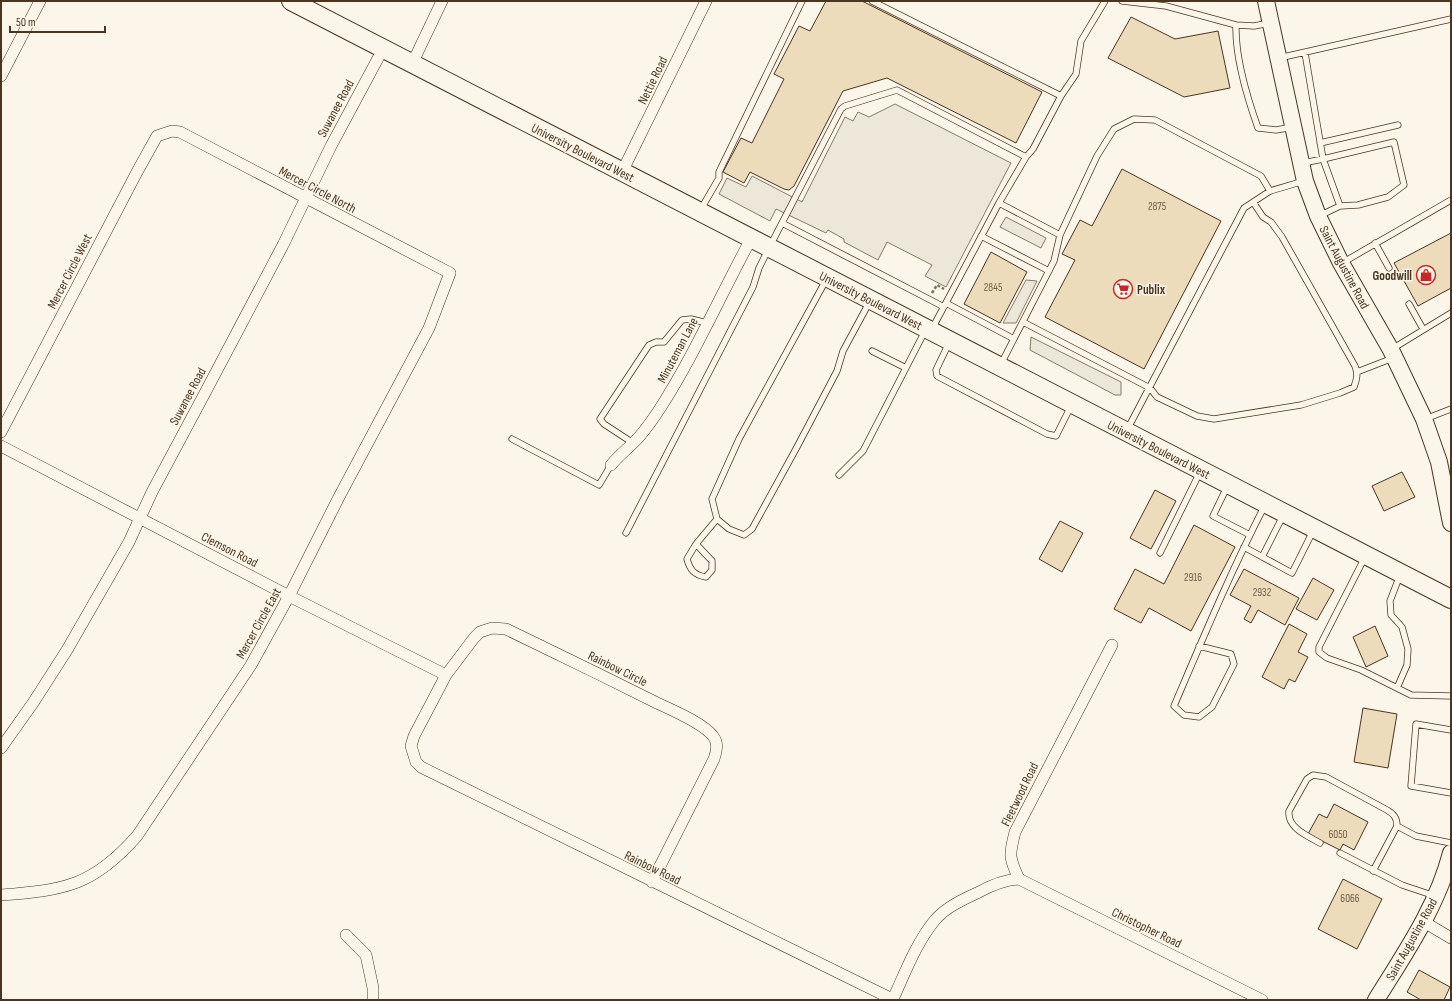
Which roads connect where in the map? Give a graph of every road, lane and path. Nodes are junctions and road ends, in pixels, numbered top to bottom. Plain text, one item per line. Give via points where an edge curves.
1 (40, 1) edge
2 (291, 1) edge
3 (442, 1) edge
4 (706, 1) edge
5 (802, 1) edge
6 (872, 1) edge
7 (1105, 1) edge
8 (1122, 1) edge
9 (1266, 1) edge
10 (1451, 19) edge
11 (1271, 23) junction
12 (1236, 25) junction
13 (383, 49) junction
14 (1305, 53) junction
15 (1278, 58) junction
16 (412, 64) junction
17 (1, 76) edge
18 (1061, 96) junction
19 (1398, 125) dead end
20 (1293, 127) junction
21 (172, 131) joint
22 (1320, 143) junction
23 (1026, 157) junction
24 (1323, 159) junction
25 (1301, 164) junction
26 (622, 172) junction
27 (1305, 181) junction
28 (1270, 191) junction
29 (306, 198) junction
30 (1451, 200) edge
31 (1253, 202) junction
32 (999, 203) junction
33 (1340, 206) junction
34 (699, 212) junction
35 (1318, 216) junction
36 (782, 223) junction
37 (1060, 235) junction
38 (982, 236) junction
39 (751, 239) junction
40 (1375, 243) junction
41 (769, 248) junction
42 (1341, 263) junction
43 (1389, 268) dead end
44 (1049, 271) junction
45 (450, 273) joint
46 (827, 278) junction
47 (944, 290) dead end
48 (932, 293) dead end
49 (870, 300) junction
50 (1409, 304) dead end
51 (945, 305) junction
52 (1451, 313) edge
53 (1023, 322) junction
54 (707, 323) junction
55 (1423, 329) junction
56 (929, 330) junction
57 (1014, 339) junction
58 (950, 341) junction
59 (872, 352) dead end
60 (1393, 354) junction
61 (1000, 367) junction
62 (906, 368) junction
63 (1357, 372) junction
64 (1150, 388) junction
65 (1072, 404) junction
66 (1451, 409) edge
67 (1424, 419) junction
68 (1, 432) edge
69 (1126, 432) junction
70 (512, 439) dead end
71 (633, 443) junction
72 (1, 446) edge
73 (612, 465) joint
74 (1201, 470) junction
75 (839, 474) dead end
76 (1228, 484) junction
77 (1266, 503) junction
78 (1284, 513) junction
79 (140, 518) junction
80 (718, 520) junction
81 (1451, 523) edge
82 (1314, 529) junction
83 (626, 533) dead end
84 (1250, 535) junction
85 (696, 544) junction
86 (1244, 547) junction
87 (1160, 553) dead end
88 (1366, 555) junction
89 (1262, 557) junction
90 (1401, 573) junction
91 (289, 596) junction
92 (1451, 599) edge
93 (1112, 645) dead end
94 (1199, 646) junction
95 (446, 675) junction
96 (1396, 688) junction
97 (1451, 696) edge
98 (1451, 730) edge
99 (411, 746) joint
100 (1, 748) edge
101 (1451, 793) edge
102 (1397, 826) junction
103 (1320, 842) dead end
104 (1451, 843) edge
105 (1451, 853) edge
106 (1340, 854) dead end
107 (1373, 871) junction
108 (1019, 879) junction
109 (652, 882) junction
110 (1, 895) edge
111 (1436, 896) junction
112 (1424, 922) junction
113 (346, 935) dead end
114 (1451, 938) edge
115 (373, 1000) edge
116 (894, 1000) edge
117 (1262, 1000) edge
118 (1376, 1000) edge

1 - 17 street
2 - 13 main road, University Boulevard West
3 - 16 street
4 - 26 street, Nettie Road
5 - 34 lane via 718,178
6 - 18 lane
7 - 18 lane via 1081,41 1076,74
8 - 12 lane via 1166,6
9 - 11 main road, Saint Augustine Road
10 - 14 lane
11 - 12 lane via 1254,26
11 - 15 main road, Saint Augustine Road
12 - 20 lane via 1237,48 1249,102 1258,128 1276,130
13 - 16 main road, University Boulevard West
13 - 29 street, Suwanee Road
14 - 15 lane
14 - 22 lane
15 - 20 main road, Saint Augustine Road
16 - 26 main road, University Boulevard West
18 - 23 lane via 1033,149
19 - 22 lane
20 - 25 main road, Saint Augustine Road
21 - 29 street, Mercer Circle North via 180,132
21 - 68 street, Mercer Circle West via 157,136
22 - 24 lane
23 - 32 lane
23 - 36 lane via 897,90 841,109
24 - 25 lane
24 - 33 lane
24 - 33 lane via 1394,142 1404,185 1388,197 1358,205
25 - 27 main road, Saint Augustine Road
26 - 34 main road, University Boulevard West
27 - 28 lane
27 - 35 main road, Saint Augustine Road
28 - 31 lane
28 - 37 lane via 1261,176 1177,131 1155,120 1134,119 1114,130 1097,156
29 - 45 street, Mercer Circle North
29 - 79 street, Suwanee Road
30 - 40 lane
31 - 63 lane via 1282,237
31 - 64 lane via 1244,208
32 - 37 lane
32 - 38 lane
33 - 35 lane
34 - 39 main road, University Boulevard West
35 - 42 main road, Saint Augustine Road
36 - 41 lane
36 - 51 lane
37 - 44 lane
38 - 44 lane
38 - 51 lane
39 - 41 main road, University Boulevard West
39 - 54 street, Minuteman Lane
40 - 42 lane
40 - 43 lane
41 - 46 main road, University Boulevard West
41 - 83 lane via 753,287
42 - 60 main road, Saint Augustine Road
44 - 53 lane
45 - 91 street, Mercer Circle East via 429,328
46 - 49 main road, University Boulevard West
46 - 80 lane via 736,446 712,499
47 - 48 path via 936,285
49 - 56 main road, University Boulevard West
49 - 80 lane via 843,351 837,371 752,529 744,535
50 - 55 lane
51 - 56 lane
51 - 57 lane
52 - 55 lane
53 - 57 lane
53 - 64 lane
54 - 71 street, Minuteman Lane via 676,383
54 - 71 lane via 691,319 682,320 664,342 649,345 600,419
55 - 60 lane
56 - 58 main road, University Boulevard West
56 - 62 lane
57 - 61 lane
58 - 61 main road, University Boulevard West
58 - 65 lane via 936,370 937,376 1047,434 1056,436
59 - 62 lane
60 - 63 lane
60 - 67 main road, Saint Augustine Road
61 - 65 main road, University Boulevard West
62 - 75 lane via 863,451
63 - 64 lane via 1354,387 1340,393 1301,405 1214,419 1197,416 1157,397
64 - 69 lane
65 - 69 main road, University Boulevard West
66 - 67 lane
67 - 81 main road, Saint Augustine Road via 1439,462
69 - 74 main road, University Boulevard West
70 - 73 lane via 599,485
71 - 73 street, Minuteman Lane
72 - 79 street, Clemson Road
74 - 76 main road, University Boulevard West
74 - 87 lane
76 - 77 main road, University Boulevard West
76 - 84 lane via 1213,516
77 - 78 main road, University Boulevard West
77 - 84 lane
78 - 82 main road, University Boulevard West
78 - 89 lane
79 - 91 street, Clemson Road
79 - 100 street, Suwanee Road via 67,650
80 - 85 lane
82 - 88 main road, University Boulevard West
82 - 89 lane via 1292,572
84 - 86 lane
85 - 85 lane via 687,559 689,568 696,575 706,577 712,570 712,561
86 - 89 lane
86 - 94 lane
88 - 90 main road, University Boulevard West
88 - 96 lane via 1319,647 1319,652 1327,658 1361,670
90 - 92 main road, University Boulevard West
90 - 96 lane via 1390,601 1391,615 1402,627 1408,656 1407,665
91 - 95 street, Clemson Road
91 - 110 street, Mercer Circle East via 252,665 137,836 124,850 93,875 67,887
93 - 108 street, Fleetwood Road via 1015,832 1011,862
94 - 94 lane via 1174,706 1184,715 1199,717 1212,708 1234,664 1231,654
95 - 99 street, Rainbow Circle
95 - 109 street, Rainbow Circle via 480,632 492,628 506,629 704,727 713,736 717,752
96 - 97 lane via 1411,695
98 - 101 lane via 1416,724 1411,786
99 - 109 street, Rainbow Road via 416,762 421,768
102 - 103 lane via 1394,815 1387,810 1326,777 1313,775 1307,779 1289,815 1298,830
102 - 104 lane via 1416,836
102 - 107 lane
105 - 111 main road, Saint Augustine Road
106 - 107 lane
107 - 111 lane via 1402,885
108 - 116 street via 1008,880 979,892 948,909 935,920 922,938
108 - 117 street, Christopher Road
109 - 116 street, Rainbow Road
111 - 112 main road, Saint Augustine Road
112 - 114 street
112 - 118 main road, Saint Augustine Road
113 - 115 street via 366,955

